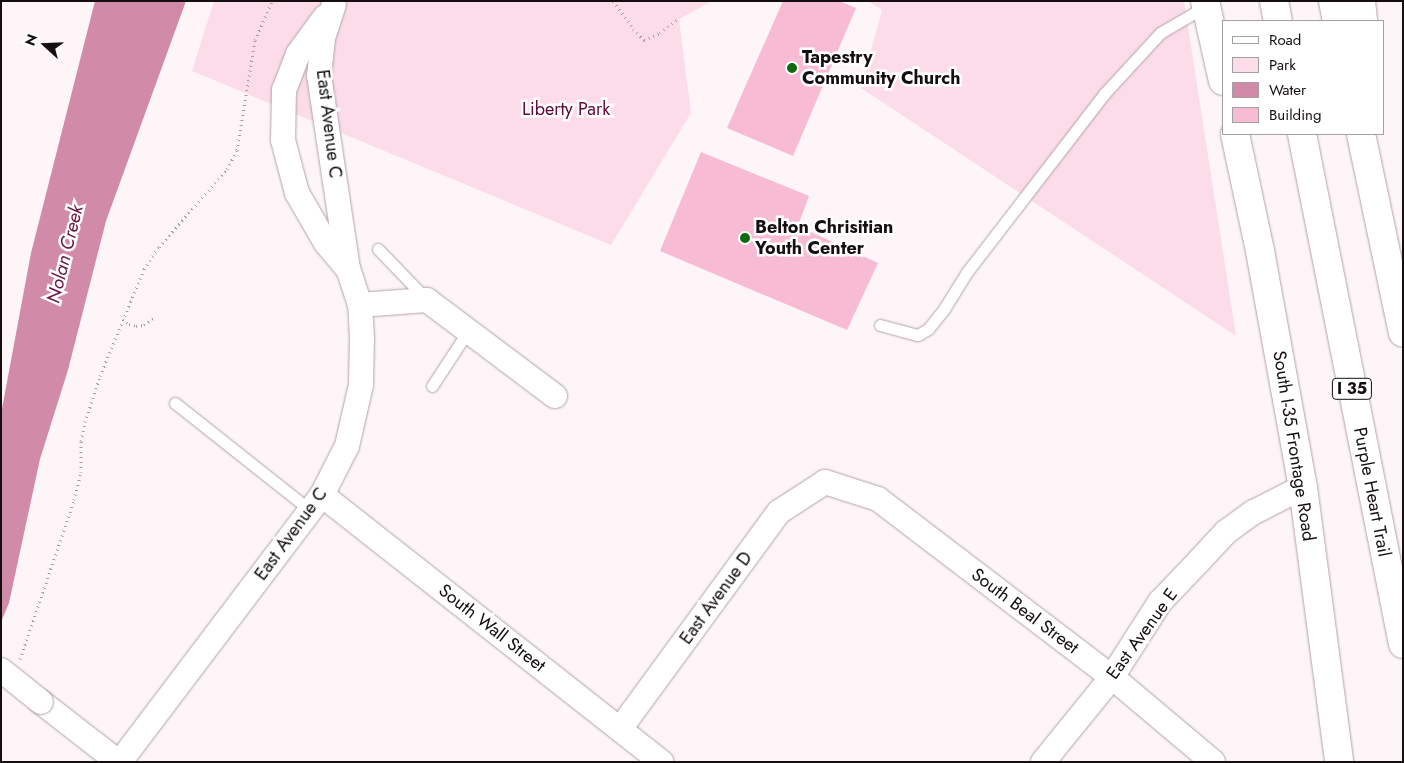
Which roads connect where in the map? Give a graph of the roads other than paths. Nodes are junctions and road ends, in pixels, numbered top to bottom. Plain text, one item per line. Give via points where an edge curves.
1 (1274, 1) edge
2 (1333, 1) edge
3 (1361, 1) edge
4 (335, 3) edge
5 (1206, 3) edge
6 (1278, 20) edge
7 (1337, 20) edge
8 (1363, 20) edge
9 (1222, 76) edge
10 (1234, 135) edge
11 (1302, 135) edge
12 (1361, 135) edge
13 (1376, 135) edge
14 (378, 249) dead end
15 (348, 269) junction
16 (428, 300) junction
17 (360, 305) junction
18 (1403, 321) edge
19 (880, 325) dead end
20 (468, 331) junction
21 (1403, 333) edge
22 (432, 386) dead end
23 (555, 396) dead end
24 (175, 403) dead end
25 (825, 482) joint
26 (1303, 487) junction
27 (316, 502) junction
28 (1403, 644) edge
29 (10, 666) edge
30 (1112, 677) junction
31 (620, 729) junction
32 (119, 762) edge
33 (661, 762) edge
34 (1043, 762) edge
35 (1213, 762) edge
36 (1339, 762) edge

1 - 6 main road
2 - 7 main road
3 - 8 main road
4 - 15 street, East Avenue C via 323,38 320,76
4 - 15 street, East Avenue C via 298,54 284,90 283,140 297,192 326,243
5 - 9 main road
5 - 19 lane via 1160,32 1104,94 967,272 928,329 918,335
10 - 26 main road, South I-35 Frontage Road via 1260,250
11 - 28 main road, Purple Heart Trail / I 35
12 - 21 main road
13 - 18 main road
14 - 16 lane
15 - 17 street, East Avenue C
16 - 17 street
16 - 20 street
17 - 27 street, East Avenue C via 361,386 348,446
20 - 22 lane
20 - 23 street
24 - 27 lane
25 - 30 street, South Beal Street via 878,499
25 - 31 street, East Avenue D via 779,512
26 - 30 street, East Avenue E via 1254,512 1226,532 1160,602
26 - 36 main road, South I-35 Frontage Road
27 - 31 street, South Wall Street
27 - 32 street, East Avenue C
29 - 32 street, bridge via 41,702
30 - 34 street, East Avenue E
30 - 35 street, South Beal Street
31 - 33 street, South Wall Street

